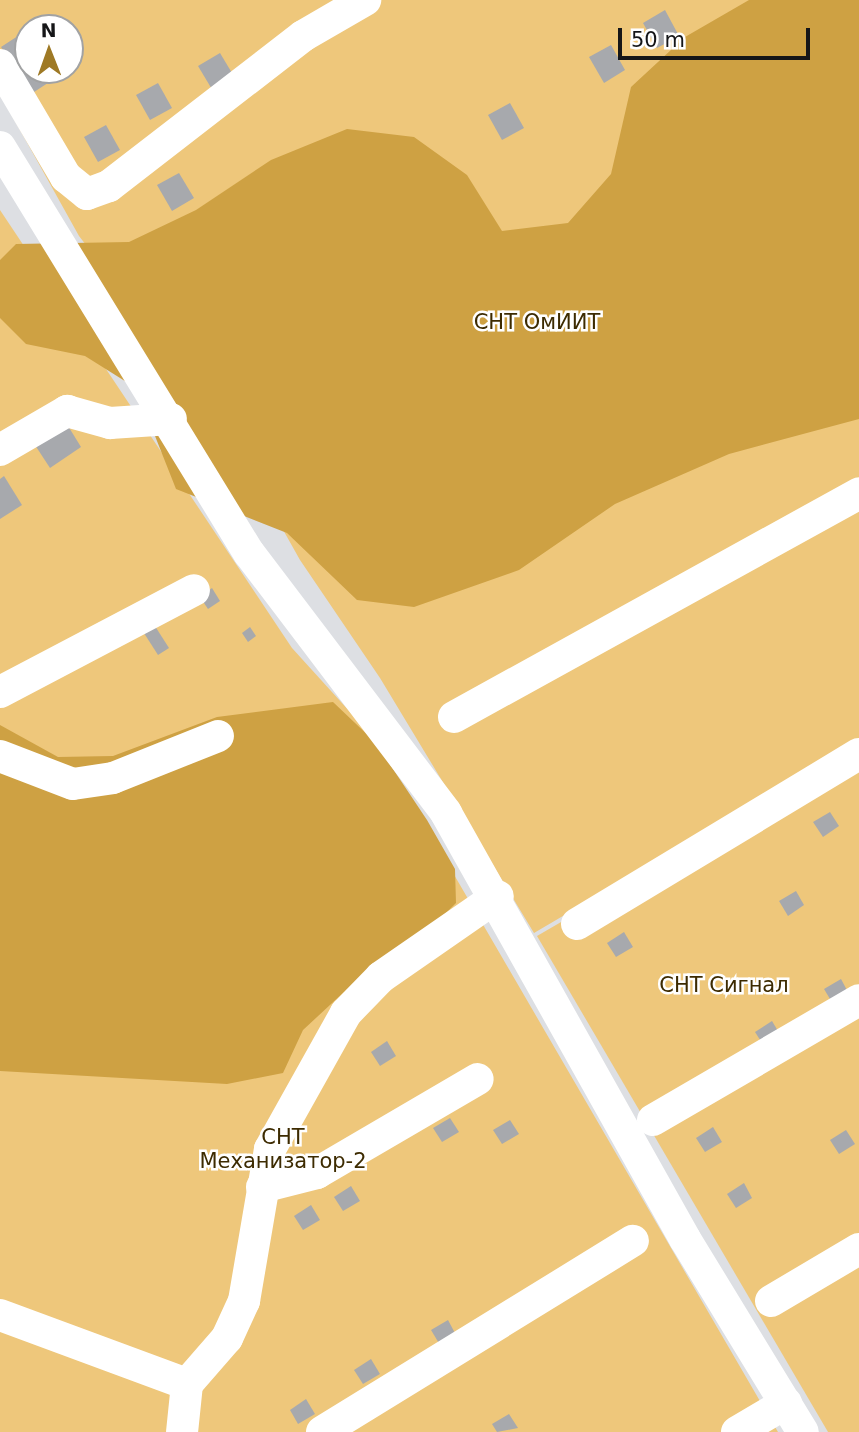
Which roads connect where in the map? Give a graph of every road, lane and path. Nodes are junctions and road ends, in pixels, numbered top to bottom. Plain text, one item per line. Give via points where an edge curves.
1 (365, 0) edge
2 (0, 65) edge
3 (0, 147) edge
4 (171, 419) junction
5 (0, 450) edge
6 (859, 494) edge
7 (194, 590) dead end
8 (0, 692) edge
9 (454, 717) dead end
10 (218, 736) dead end
11 (859, 754) edge
12 (2, 760) edge
13 (498, 896) junction
14 (577, 924) dead end
15 (859, 1000) edge
16 (478, 1079) dead end
17 (653, 1120) dead end
18 (262, 1187) junction
19 (633, 1241) dead end
20 (859, 1249) edge
21 (771, 1301) dead end
22 (0, 1315) edge
23 (187, 1384) junction
24 (786, 1403) junction
25 (182, 1432) edge
26 (322, 1432) edge
27 (737, 1432) edge
28 (803, 1432) edge

1 - 2 street via 303,36 109,186 87,194 66,177
3 - 4 street
4 - 5 street via 110,423 66,411
4 - 13 street via 249,554 378,716
6 - 9 street
7 - 8 street
10 - 12 street via 113,778 73,784
11 - 14 street
13 - 18 street via 381,977 346,1013 270,1149
13 - 24 street via 685,1239
15 - 17 street
16 - 18 street via 317,1173
18 - 23 street via 244,1301 228,1339
19 - 26 street
20 - 21 street
22 - 23 street
23 - 25 street
24 - 27 street
24 - 28 street

